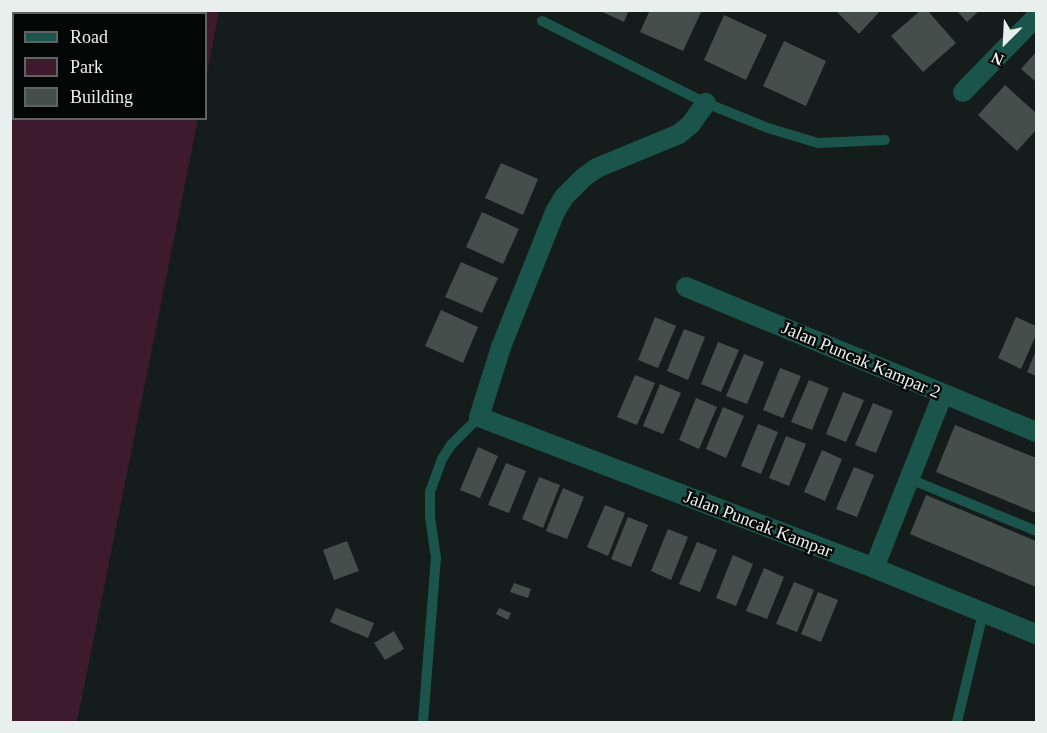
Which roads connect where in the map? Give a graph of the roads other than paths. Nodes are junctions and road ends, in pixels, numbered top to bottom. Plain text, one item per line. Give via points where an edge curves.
1 (1036, 17) edge
2 (542, 21) dead end
3 (963, 92) dead end
4 (706, 103) junction
5 (885, 140) dead end
6 (686, 287) dead end
7 (943, 394) junction
8 (478, 417) junction
9 (1036, 432) edge
10 (910, 479) junction
11 (1036, 531) edge
12 (874, 568) junction
13 (983, 613) junction
14 (1036, 634) edge
15 (423, 723) edge
16 (957, 723) edge

1 - 3 street
2 - 4 lane
4 - 5 lane via 818,143
4 - 8 street via 679,134 597,168 564,197 501,347
6 - 7 street, Jalan Puncak Kampar 2
7 - 9 street, Jalan Puncak Kampar 2
7 - 10 street
8 - 12 street, Jalan Puncak Kampar
8 - 15 lane via 442,459 430,492 436,558
10 - 11 lane
10 - 12 street
12 - 13 street, Jalan Puncak Kampar
13 - 14 street, Jalan Puncak Kampar
13 - 16 lane

